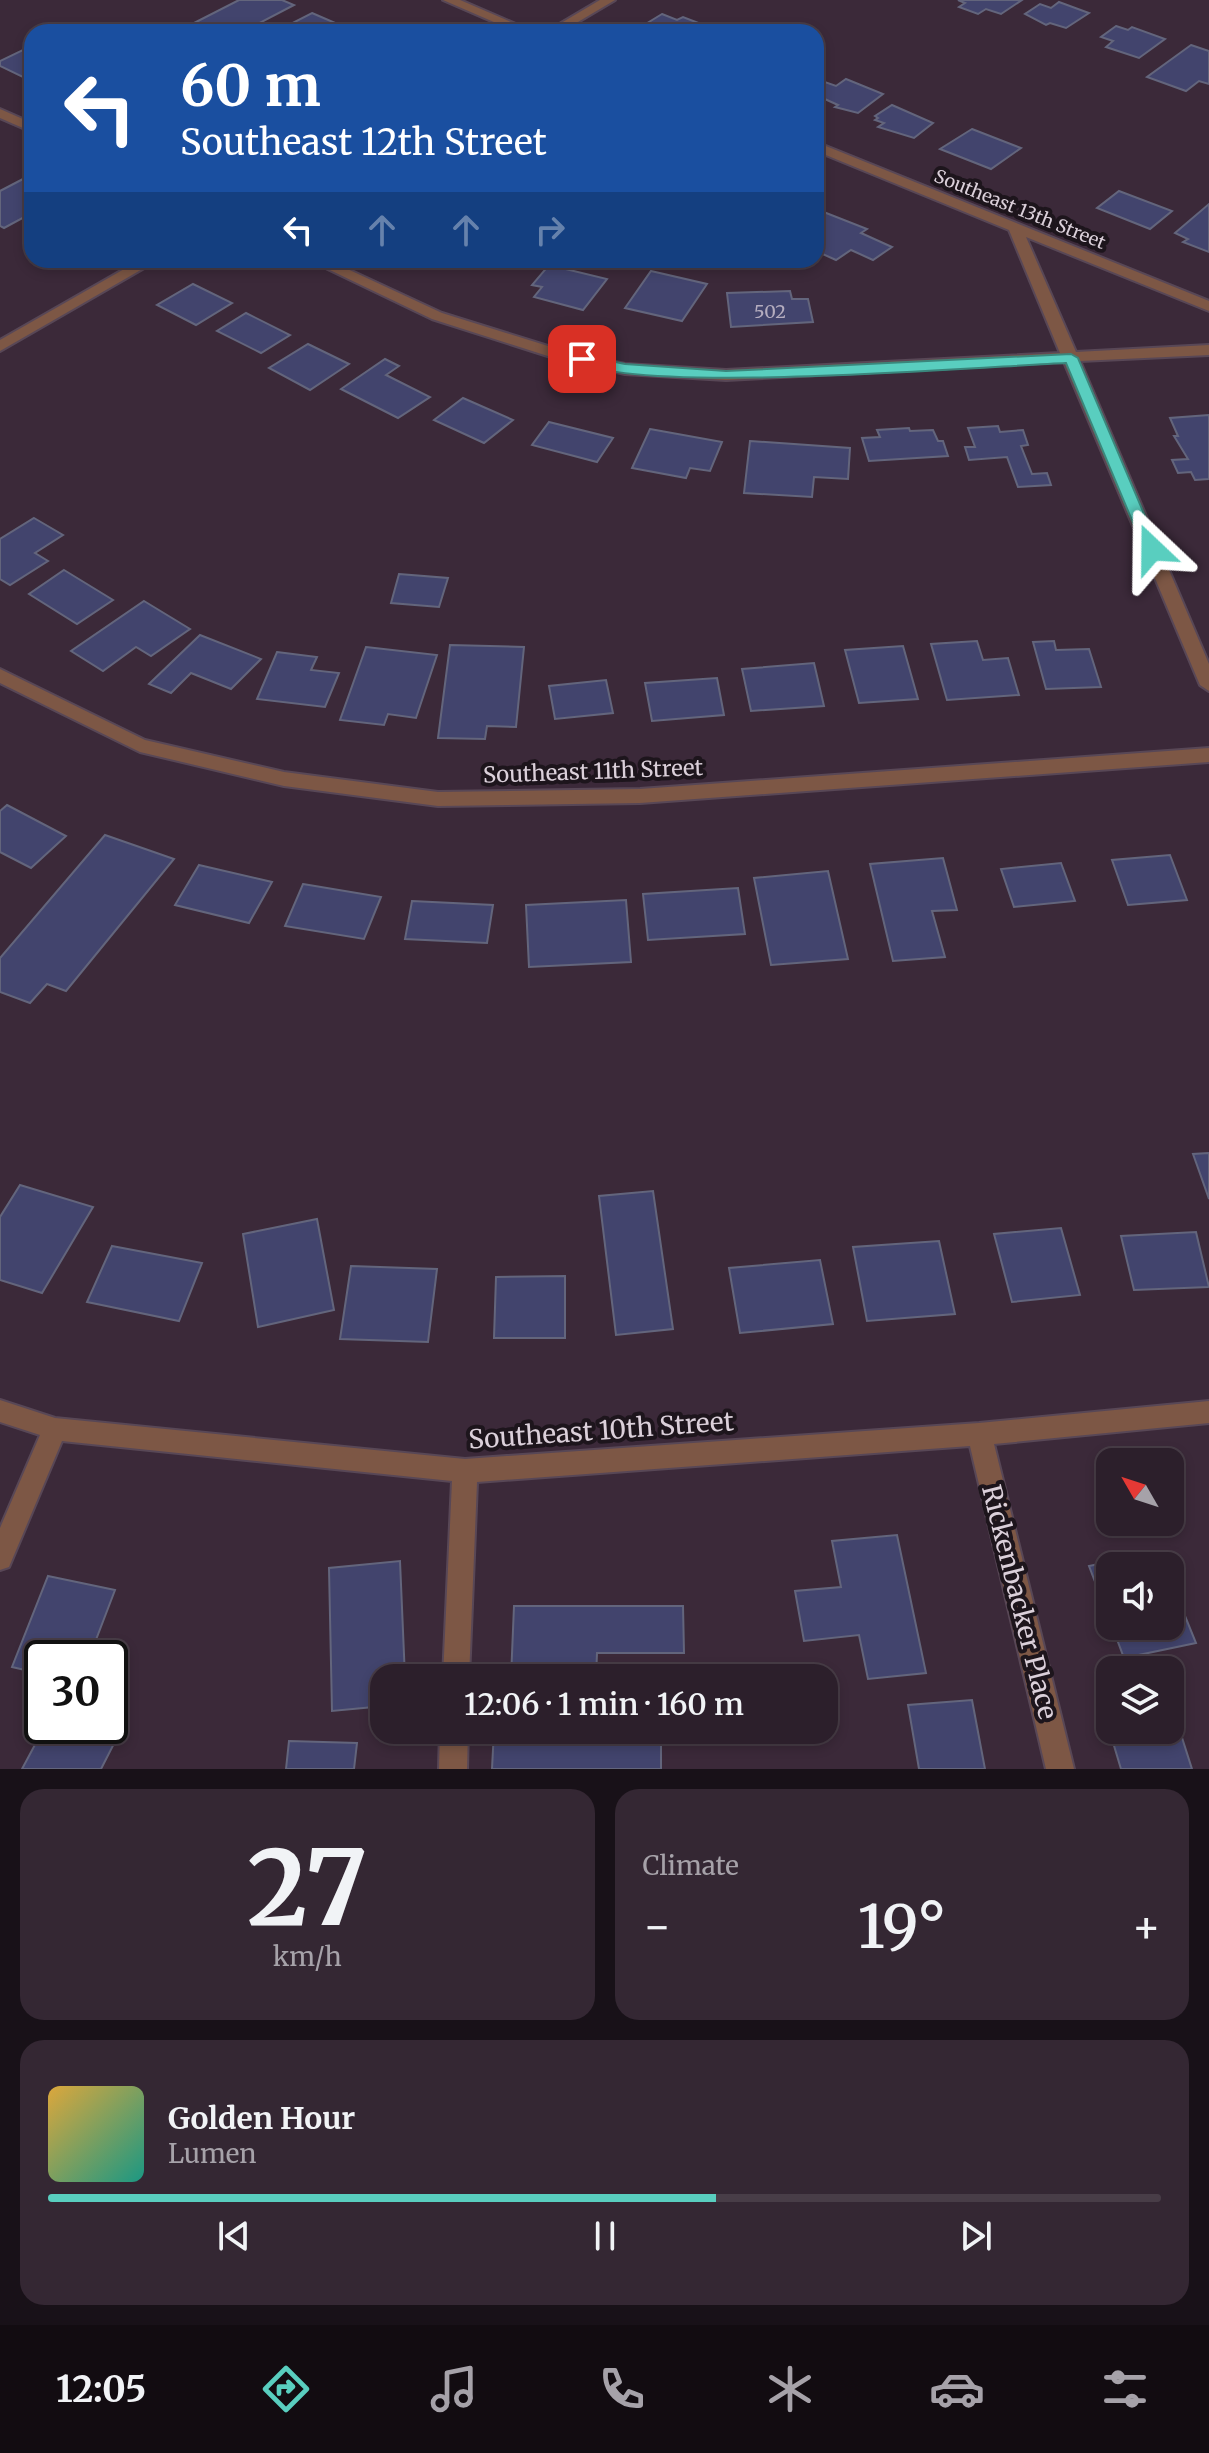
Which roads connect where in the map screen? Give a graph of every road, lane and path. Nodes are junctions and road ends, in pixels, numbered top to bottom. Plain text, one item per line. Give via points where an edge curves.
1 (449, 0) edge
2 (609, 0) edge
3 (508, 24) edge
4 (566, 24) edge
5 (0, 113) edge
6 (24, 124) edge
7 (824, 149) edge
8 (1014, 225) junction
9 (137, 268) edge
10 (333, 268) edge
11 (1209, 306) edge
12 (0, 346) edge
13 (1209, 350) edge
14 (1071, 358) junction
15 (0, 675) edge
16 (1209, 685) edge
17 (1209, 755) edge
18 (0, 1411) edge
19 (1209, 1412) edge
20 (55, 1429) junction
21 (979, 1434) junction
22 (465, 1471) junction
23 (0, 1558) edge
24 (457, 1664) edge
25 (454, 1744) edge
26 (453, 1769) edge
27 (1060, 1769) edge

1 - 3 street
2 - 4 street
5 - 6 street
7 - 8 street, Southeast 13th Street
8 - 11 street, Southeast 13th Street
8 - 14 street
9 - 12 street
10 - 14 street via 437,316 560,355 625,369 726,375
13 - 14 street
14 - 16 street
15 - 17 street, Southeast 11th Street via 140,745 284,779 438,799 640,796
18 - 20 street, Southeast 10th Street
19 - 21 street, Southeast 10th Street
20 - 22 street, Southeast 10th Street
20 - 23 street
21 - 22 street, Southeast 10th Street
21 - 27 street, Rickenbacker Place
22 - 24 street
25 - 26 street

